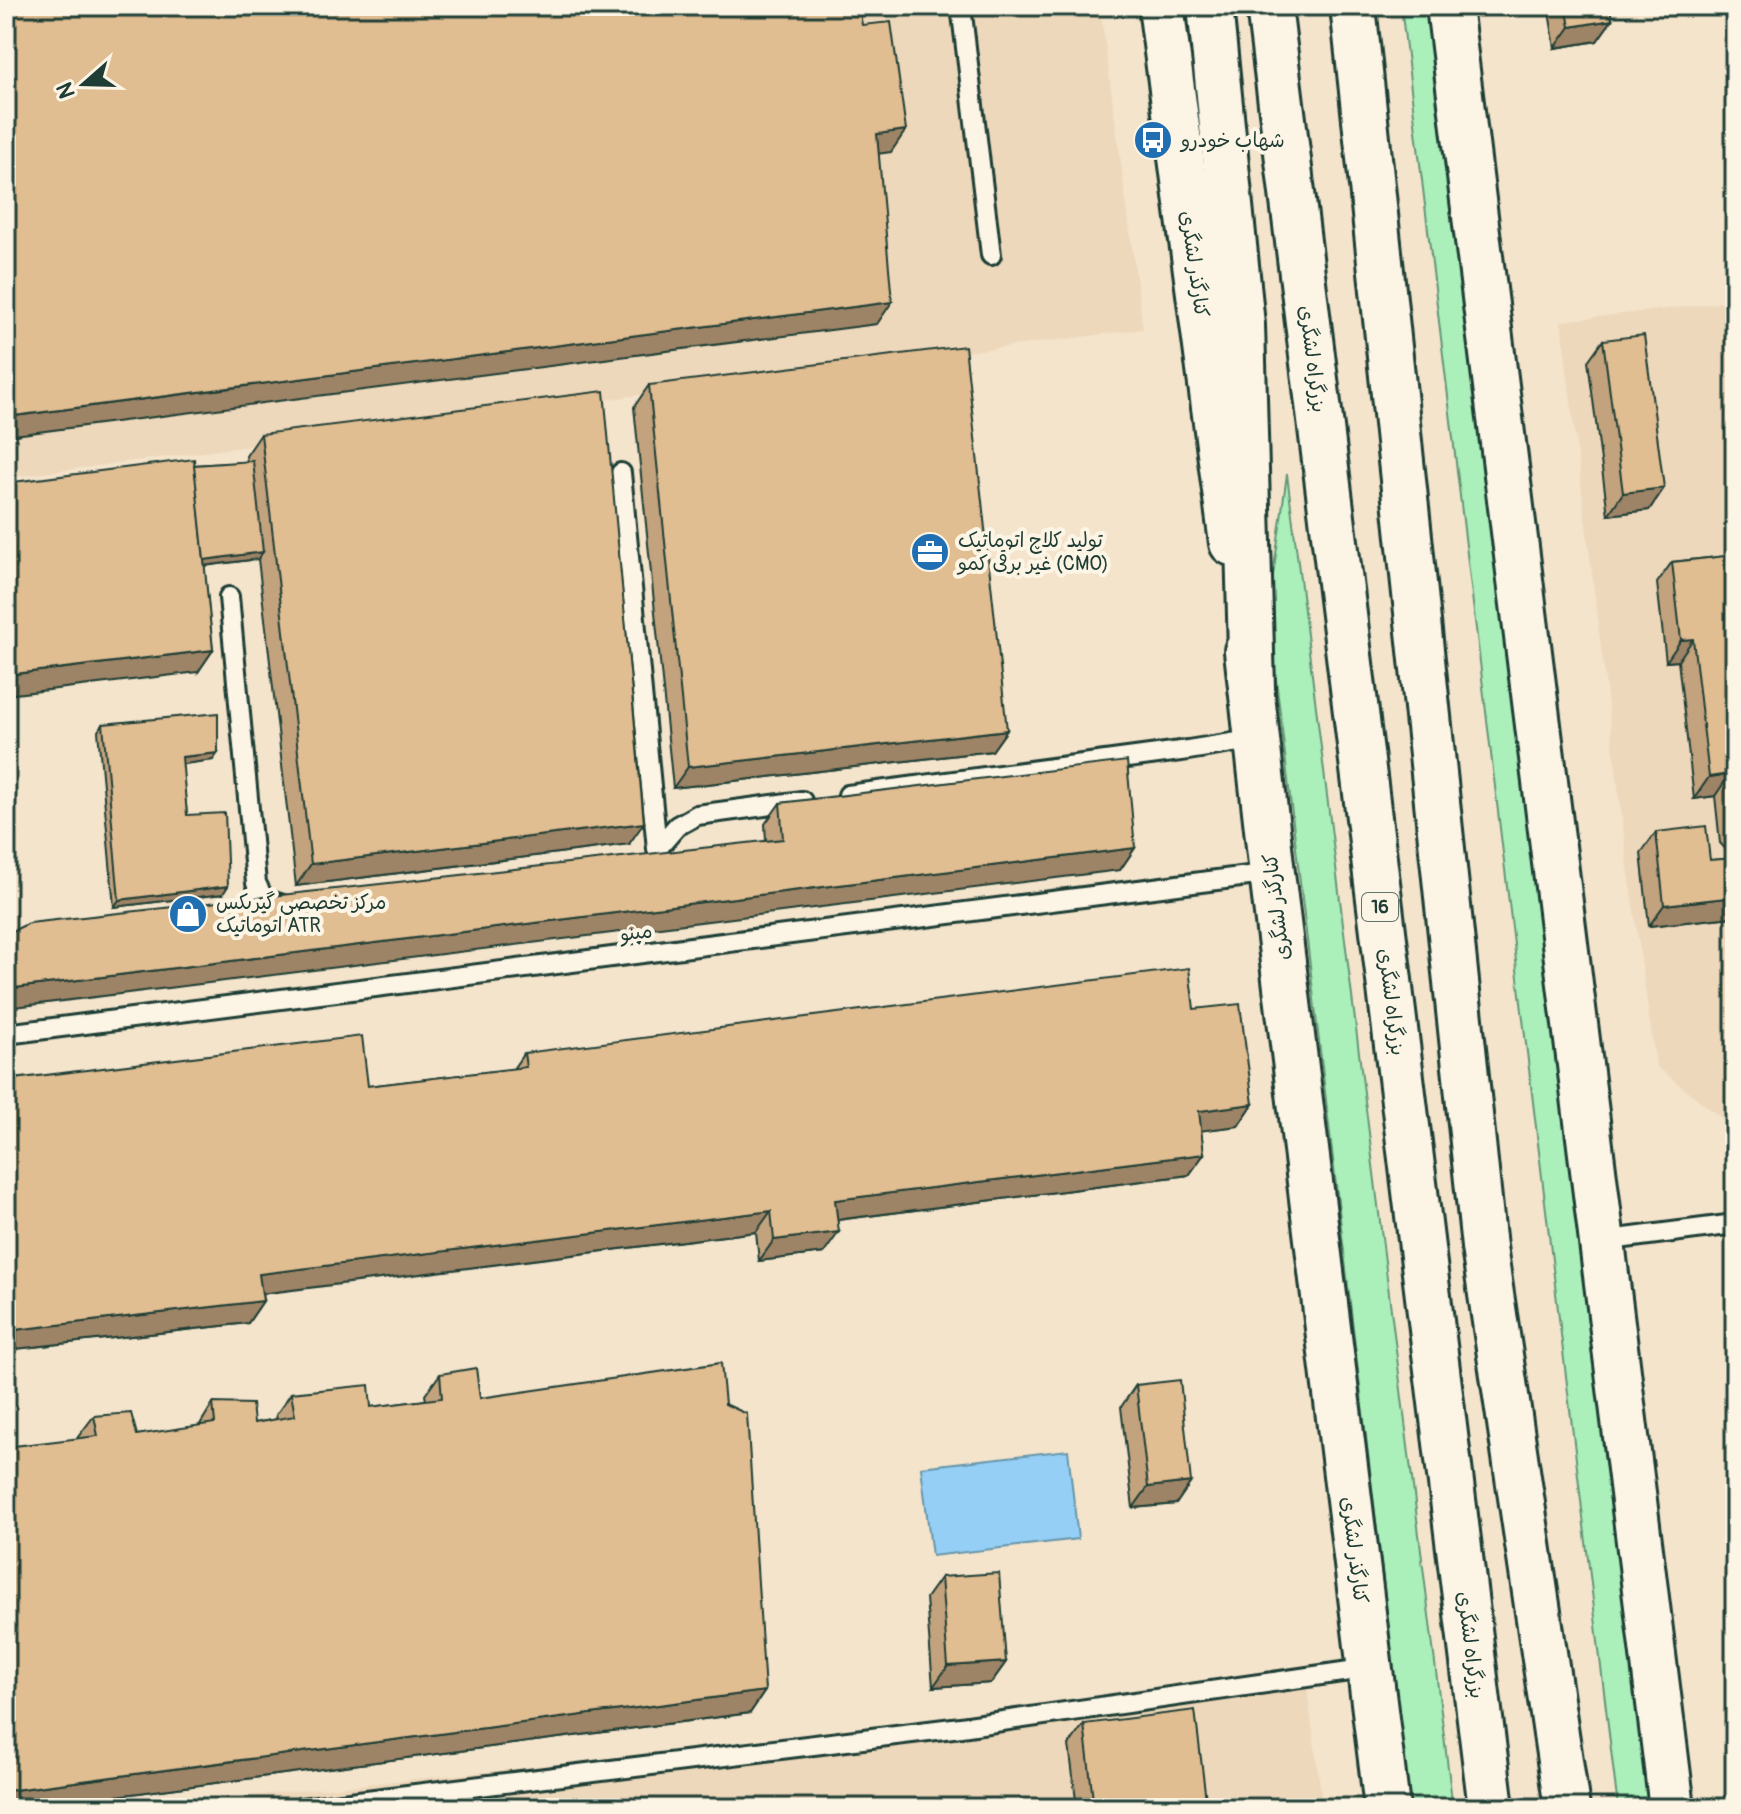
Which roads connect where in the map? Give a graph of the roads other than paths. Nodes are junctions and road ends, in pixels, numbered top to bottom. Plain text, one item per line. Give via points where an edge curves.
1 (961, 6) edge
2 (1161, 6) edge
3 (1210, 6) edge
4 (1269, 6) edge
5 (1353, 6) edge
6 (1449, 6) edge
7 (991, 255) dead end
8 (621, 473) dead end
9 (229, 597) dead end
10 (1252, 688) junction
11 (1257, 739) junction
12 (1272, 873) junction
13 (299, 903) edge
14 (6, 1034) edge
15 (1735, 1224) edge
16 (1602, 1241) junction
17 (1370, 1668) junction
18 (301, 1808) edge
19 (1387, 1808) edge
20 (1491, 1808) edge
21 (1567, 1808) edge
22 (1672, 1808) edge

1 - 7 lane
2 - 10 main road, کنارگذر لشگری
3 - 10 main road via 1242,325
4 - 20 main road, بزرگراه لشگری / 16
5 - 21 main road via 1484,1247
6 - 16 main road
8 - 11 lane via 650,852 697,815
9 - 13 lane via 256,883 264,899
10 - 11 main road, کنارگذر لشگری
11 - 12 main road, کنارگذر لشگری
12 - 14 lane, مینو
12 - 17 main road, کنارگذر لشگری
15 - 16 lane
16 - 22 main road
17 - 18 lane via 961,1727
17 - 19 main road, کنارگذر لشگری

